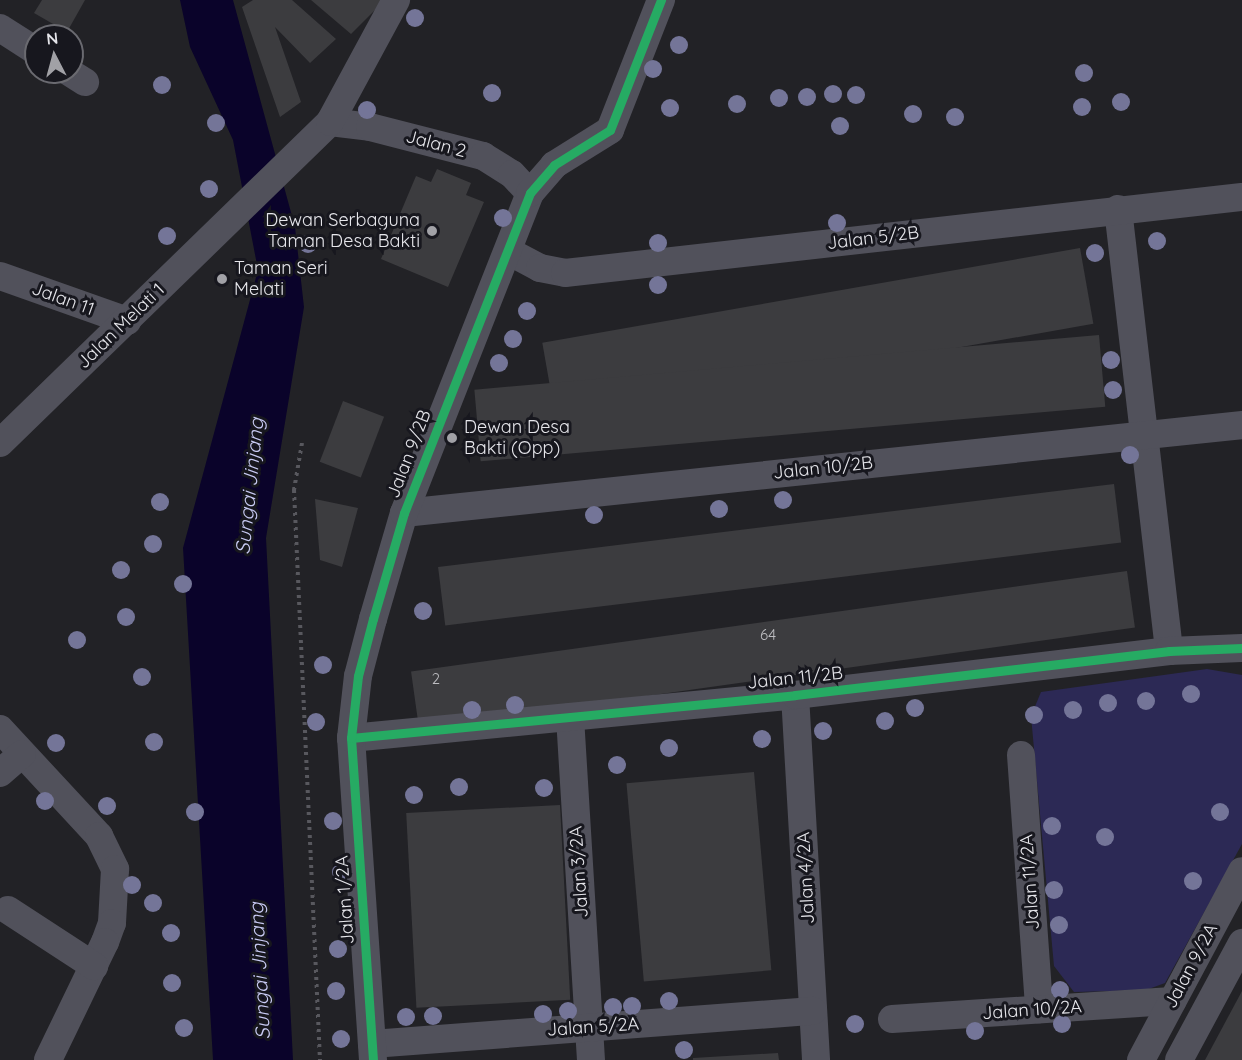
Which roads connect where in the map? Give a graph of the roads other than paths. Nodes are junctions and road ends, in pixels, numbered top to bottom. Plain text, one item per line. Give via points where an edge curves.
1 (396, 0) edge
2 (661, 0) edge
3 (0, 28) edge
4 (24, 43) edge
5 (330, 122) junction
6 (530, 193) junction
7 (1242, 197) edge
8 (1118, 209) junction
9 (508, 251) junction
10 (0, 276) edge
11 (127, 321) junction
12 (1242, 425) edge
13 (1144, 434) junction
14 (0, 442) edge
15 (404, 513) junction
16 (1242, 648) edge
17 (1168, 651) junction
18 (795, 696) junction
19 (570, 717) junction
20 (0, 729) edge
21 (351, 738) junction
22 (22, 754) junction
23 (1021, 755) dead end
24 (0, 773) edge
25 (1242, 872) edge
26 (8, 910) dead end
27 (1242, 944) edge
28 (94, 966) junction
29 (1172, 1000) junction
30 (1039, 1009) junction
31 (813, 1011) junction
32 (892, 1019) dead end
33 (589, 1028) junction
34 (372, 1052) edge
35 (48, 1060) edge
36 (591, 1060) edge
37 (816, 1060) edge
38 (1141, 1060) edge
39 (1179, 1060) edge

1 - 5 street, Jalan Melati 1
2 - 6 street, Jalan 9/2B via 610,130 554,165
3 - 4 street
5 - 6 street, Jalan 2 via 370,127 483,156 512,174
5 - 11 street, Jalan Melati 1
6 - 9 street, Jalan 9/2B
7 - 8 street, Jalan 5/2B
8 - 9 street, Jalan 5/2B via 565,273 540,268
8 - 13 street
9 - 15 street, Jalan 9/2B
10 - 11 street, Jalan 11
11 - 14 street, Jalan Melati 1
12 - 13 street, Jalan 10/2B
13 - 15 street, Jalan 10/2B
13 - 17 street
15 - 21 street, Jalan 9/2B via 358,676
16 - 17 street, Jalan 11/2B
17 - 18 street, Jalan 11/2B
18 - 19 street, Jalan 11/2B
18 - 31 street, Jalan 4/2A
19 - 21 street, Jalan 11/2B
19 - 33 street, Jalan 3/2A
20 - 22 street
21 - 34 street, Jalan 1/2A
22 - 24 street
22 - 28 street via 99,836 115,869 112,923
23 - 30 street, Jalan 11/2A
25 - 29 street, Jalan 9/2A
26 - 28 street
27 - 39 street
28 - 35 street
29 - 30 street, Jalan 10/2A
29 - 38 street, Jalan 9/2A
30 - 32 street, Jalan 10/2A
31 - 33 street, Jalan 5/2A
31 - 37 street, Jalan 4/2A
33 - 34 street, Jalan 5/2A
33 - 36 street, Jalan 3/2A

